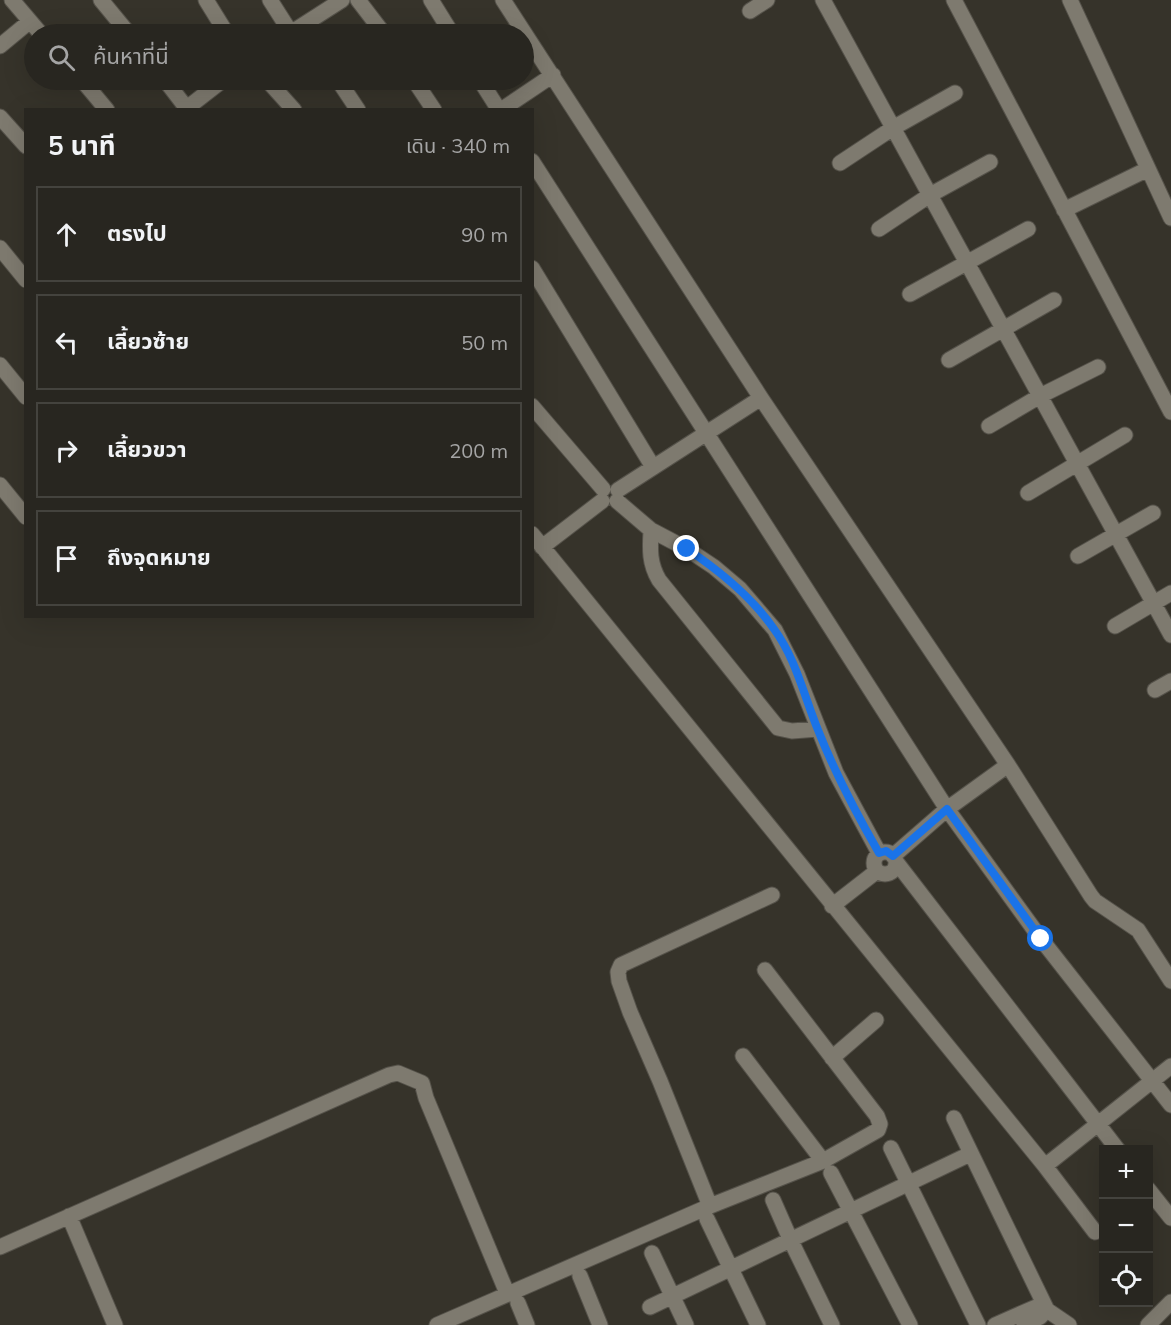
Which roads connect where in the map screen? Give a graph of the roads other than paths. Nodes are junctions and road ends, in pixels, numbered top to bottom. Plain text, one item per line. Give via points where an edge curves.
1 (12, 0) edge
2 (101, 0) edge
3 (206, 0) edge
4 (270, 0) edge
5 (342, 0) edge
6 (358, 0) edge
7 (431, 0) edge
8 (504, 0) edge
9 (767, 0) edge
10 (823, 0) edge
11 (954, 0) edge
12 (1070, 0) edge
13 (750, 11) dead end
14 (29, 22) joint
15 (27, 24) edge
16 (121, 24) edge
17 (220, 24) edge
18 (291, 24) edge
19 (309, 24) edge
20 (376, 24) edge
21 (446, 24) edge
22 (520, 24) edge
23 (24, 26) edge
24 (0, 46) edge
25 (534, 46) edge
26 (553, 75) junction
27 (534, 88) edge
28 (90, 90) edge
29 (173, 90) edge
30 (211, 90) edge
31 (276, 90) edge
32 (345, 90) edge
33 (421, 90) edge
34 (487, 90) edge
35 (530, 90) edge
36 (955, 93) dead end
37 (105, 108) edge
38 (187, 108) edge
39 (189, 108) edge
40 (292, 108) edge
41 (357, 108) edge
42 (433, 108) edge
43 (499, 108) edge
44 (503, 108) edge
45 (0, 117) edge
46 (893, 128) junction
47 (24, 144) edge
48 (990, 162) dead end
49 (840, 163) dead end
50 (534, 164) edge
51 (1148, 169) junction
52 (930, 195) junction
53 (1064, 210) junction
54 (1171, 218) edge
55 (879, 229) dead end
56 (1028, 229) dead end
57 (0, 248) edge
58 (967, 262) junction
59 (534, 271) edge
60 (24, 278) edge
61 (910, 294) dead end
62 (1054, 300) dead end
63 (1004, 329) junction
64 (949, 360) dead end
65 (0, 365) edge
66 (1098, 367) dead end
67 (24, 395) edge
68 (1040, 396) junction
69 (761, 398) junction
70 (534, 408) edge
71 (1171, 412) edge
72 (988, 426) dead end
73 (707, 433) junction
74 (1125, 435) dead end
75 (1077, 463) junction
76 (652, 467) junction
77 (0, 485) edge
78 (1028, 493) dead end
79 (610, 495) junction
80 (1153, 513) dead end
81 (24, 515) edge
82 (651, 530) junction
83 (1116, 533) junction
84 (537, 541) edge
85 (1078, 556) dead end
86 (1171, 593) edge
87 (1154, 603) junction
88 (1115, 626) dead end
89 (1171, 634) edge
90 (1171, 681) edge
91 (1155, 690) dead end
92 (818, 729) junction
93 (1008, 765) junction
94 (947, 809) junction
95 (890, 857) junction
96 (772, 895) dead end
97 (832, 906) junction
98 (765, 970) dead end
99 (1171, 981) edge
100 (876, 1020) dead end
101 (743, 1056) dead end
102 (832, 1058) junction
103 (1171, 1066) edge
104 (1152, 1081) junction
105 (1171, 1105) edge
106 (954, 1118) dead end
107 (1098, 1122) junction
108 (1115, 1145) edge
109 (891, 1148) dead end
110 (970, 1154) junction
111 (1045, 1166) junction
112 (827, 1167) junction
113 (908, 1183) junction
114 (1153, 1194) edge
115 (773, 1200) dead end
116 (850, 1212) junction
117 (709, 1213) junction
118 (69, 1216) junction
119 (1171, 1218) edge
120 (1095, 1232) dead end
121 (791, 1241) junction
122 (0, 1247) edge
123 (652, 1253) dead end
124 (730, 1268) junction
125 (580, 1276) dead end
126 (672, 1297) junction
127 (512, 1298) junction
128 (650, 1307) dead end
129 (1047, 1310) junction
130 (1168, 1310) edge
131 (115, 1325) edge
132 (437, 1325) edge
133 (527, 1325) edge
134 (600, 1325) edge
135 (686, 1325) edge
136 (758, 1325) edge
137 (832, 1325) edge
138 (910, 1325) edge
139 (978, 1325) edge
140 (995, 1325) edge
141 (1024, 1325) edge
142 (1069, 1325) edge
143 (1149, 1325) edge

1 - 14 street
2 - 16 street
3 - 17 street
4 - 18 street
5 - 19 street
6 - 20 street
7 - 21 street
8 - 22 street
9 - 13 street
10 - 46 street
11 - 53 street
12 - 51 street
14 - 15 street
23 - 24 street
25 - 26 street
26 - 27 street
26 - 69 street
28 - 37 street
29 - 38 street
30 - 39 street
31 - 40 street
32 - 41 street
33 - 42 street
34 - 43 street
35 - 44 street
36 - 46 street
45 - 47 street
46 - 49 street
46 - 52 street
48 - 52 street
50 - 73 street
51 - 53 street
51 - 54 street
52 - 55 street
52 - 58 street
53 - 71 street
56 - 58 street
57 - 60 street
58 - 61 street
58 - 63 street
59 - 76 street
62 - 63 street
63 - 64 street
63 - 68 street
65 - 67 street
66 - 68 street
68 - 72 street
68 - 75 street
69 - 73 street
69 - 93 street
70 - 79 street
73 - 76 street
73 - 94 street
74 - 75 street
75 - 78 street
75 - 83 street
76 - 79 street
77 - 81 street
79 - 82 street
79 - 84 street
80 - 83 street
82 - 92 street via 714,567 762,613 788,652
82 - 92 street via 650,558 659,580 778,728
83 - 85 street
83 - 87 street
84 - 97 street
86 - 87 street
87 - 88 street
87 - 89 street
90 - 91 street
92 - 95 street via 836,773
93 - 94 street
93 - 99 street via 1091,896 1138,930
94 - 95 street
94 - 104 street via 1041,939
95 - 97 street via 874,859 877,871
95 - 107 street
96 - 117 street via 621,965 618,972
97 - 111 street
98 - 102 street
100 - 102 street
101 - 112 street
102 - 112 street via 880,1124 873,1134
103 - 104 street
104 - 105 street
104 - 107 street
106 - 110 street
107 - 108 street
107 - 111 street
109 - 113 street
110 - 113 street
110 - 129 street
111 - 120 street
112 - 116 street
112 - 117 street
113 - 116 street
113 - 139 street
114 - 119 street
115 - 121 street
116 - 121 street
116 - 138 street
117 - 124 street
117 - 127 street
118 - 122 street
118 - 127 street via 398,1073 422,1083
118 - 131 street
121 - 124 street
121 - 137 street
123 - 126 street
124 - 126 street
124 - 136 street
125 - 134 street
126 - 128 street
126 - 135 street
127 - 132 street
127 - 133 street
129 - 140 street via 1036,1307
129 - 141 street
129 - 142 street
130 - 143 street

